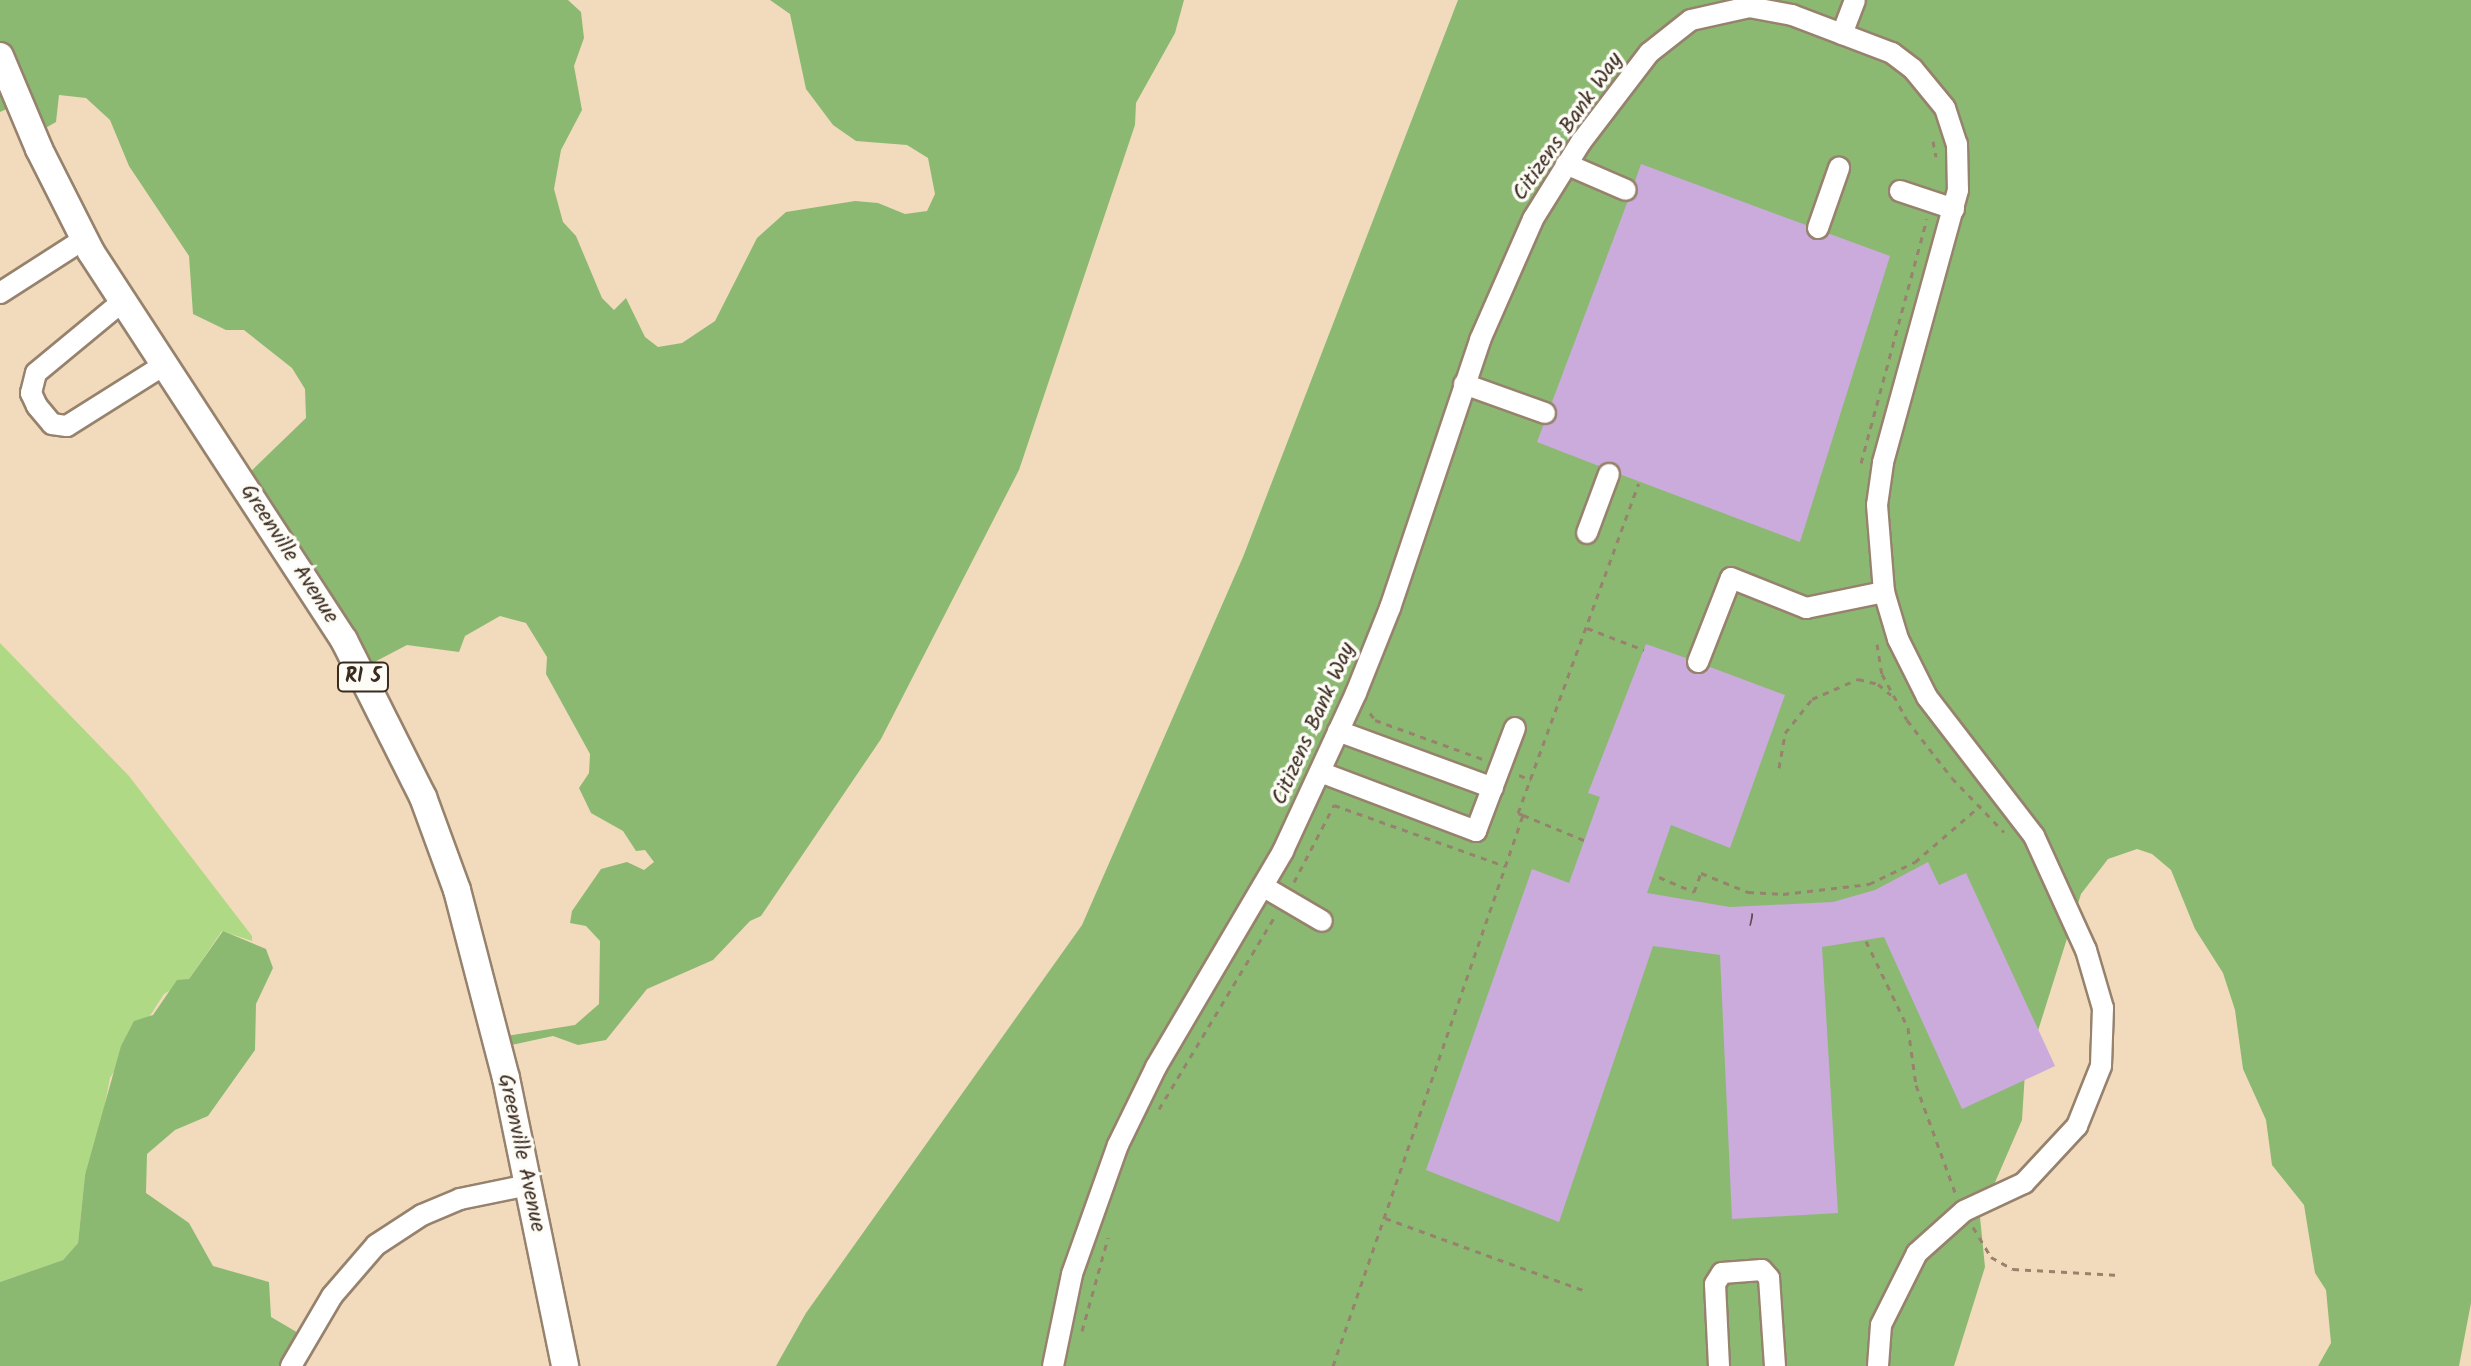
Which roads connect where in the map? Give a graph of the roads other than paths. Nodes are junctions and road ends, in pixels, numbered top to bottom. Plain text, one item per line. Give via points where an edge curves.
1 (1855, 0) edge
2 (1842, 34) junction
3 (0, 56) edge
4 (1566, 164) junction
5 (1839, 168) dead end
6 (1626, 190) dead end
7 (1900, 191) dead end
8 (1954, 209) junction
9 (1818, 228) dead end
10 (84, 239) junction
11 (0, 293) edge
12 (123, 301) junction
13 (164, 365) junction
14 (1464, 384) junction
15 (1545, 413) dead end
16 (1609, 474) dead end
17 (1587, 533) dead end
18 (1884, 592) junction
19 (1698, 662) dead end
20 (1515, 728) dead end
21 (1338, 731) junction
22 (1320, 772) junction
23 (1493, 788) junction
24 (1264, 887) junction
25 (1322, 921) dead end
26 (528, 1185) junction
27 (291, 1366) edge
28 (565, 1366) edge
29 (1053, 1366) edge
30 (1719, 1366) edge
31 (1775, 1366) edge
32 (1878, 1366) edge

1 - 2 street
2 - 4 street, Citizens Bank Way via 1764,8 1731,8 1691,20 1649,53
2 - 8 street, Citizens Bank Way via 1892,53 1913,69 1945,108 1957,144
3 - 10 main road, Greenville Avenue / RI 5
4 - 6 street
4 - 14 street, Citizens Bank Way via 1510,265
5 - 9 street
7 - 8 street
8 - 18 street, Citizens Bank Way via 1923,304 1883,463 1877,505
10 - 11 street
10 - 12 main road, Greenville Avenue / RI 5
12 - 13 main road, Greenville Avenue / RI 5
12 - 13 street via 36,373 31,393 37,406 52,424 67,426
13 - 26 main road, Greenville Avenue / RI 5 via 344,640 423,797 480,974
14 - 15 street
14 - 21 street, Citizens Bank Way via 1390,608
16 - 17 street
18 - 19 street via 1806,608 1731,578
18 - 32 street, Citizens Bank Way via 1898,639 1927,697 2034,836 2086,950 2103,1008 2104,1038 2096,1087 2064,1145 2024,1183 1962,1199 1900,1278 1881,1325
20 - 23 street
21 - 22 street, Citizens Bank Way
21 - 23 street
22 - 23 street via 1476,831
22 - 24 street, Citizens Bank Way
24 - 25 street
24 - 29 street, Citizens Bank Way via 1164,1055 1118,1145 1072,1274
26 - 27 street via 460,1199 422,1215 376,1245 332,1296
26 - 28 main road, Greenville Avenue / RI 5
30 - 31 street via 1715,1284 1722,1273 1762,1270 1769,1278

